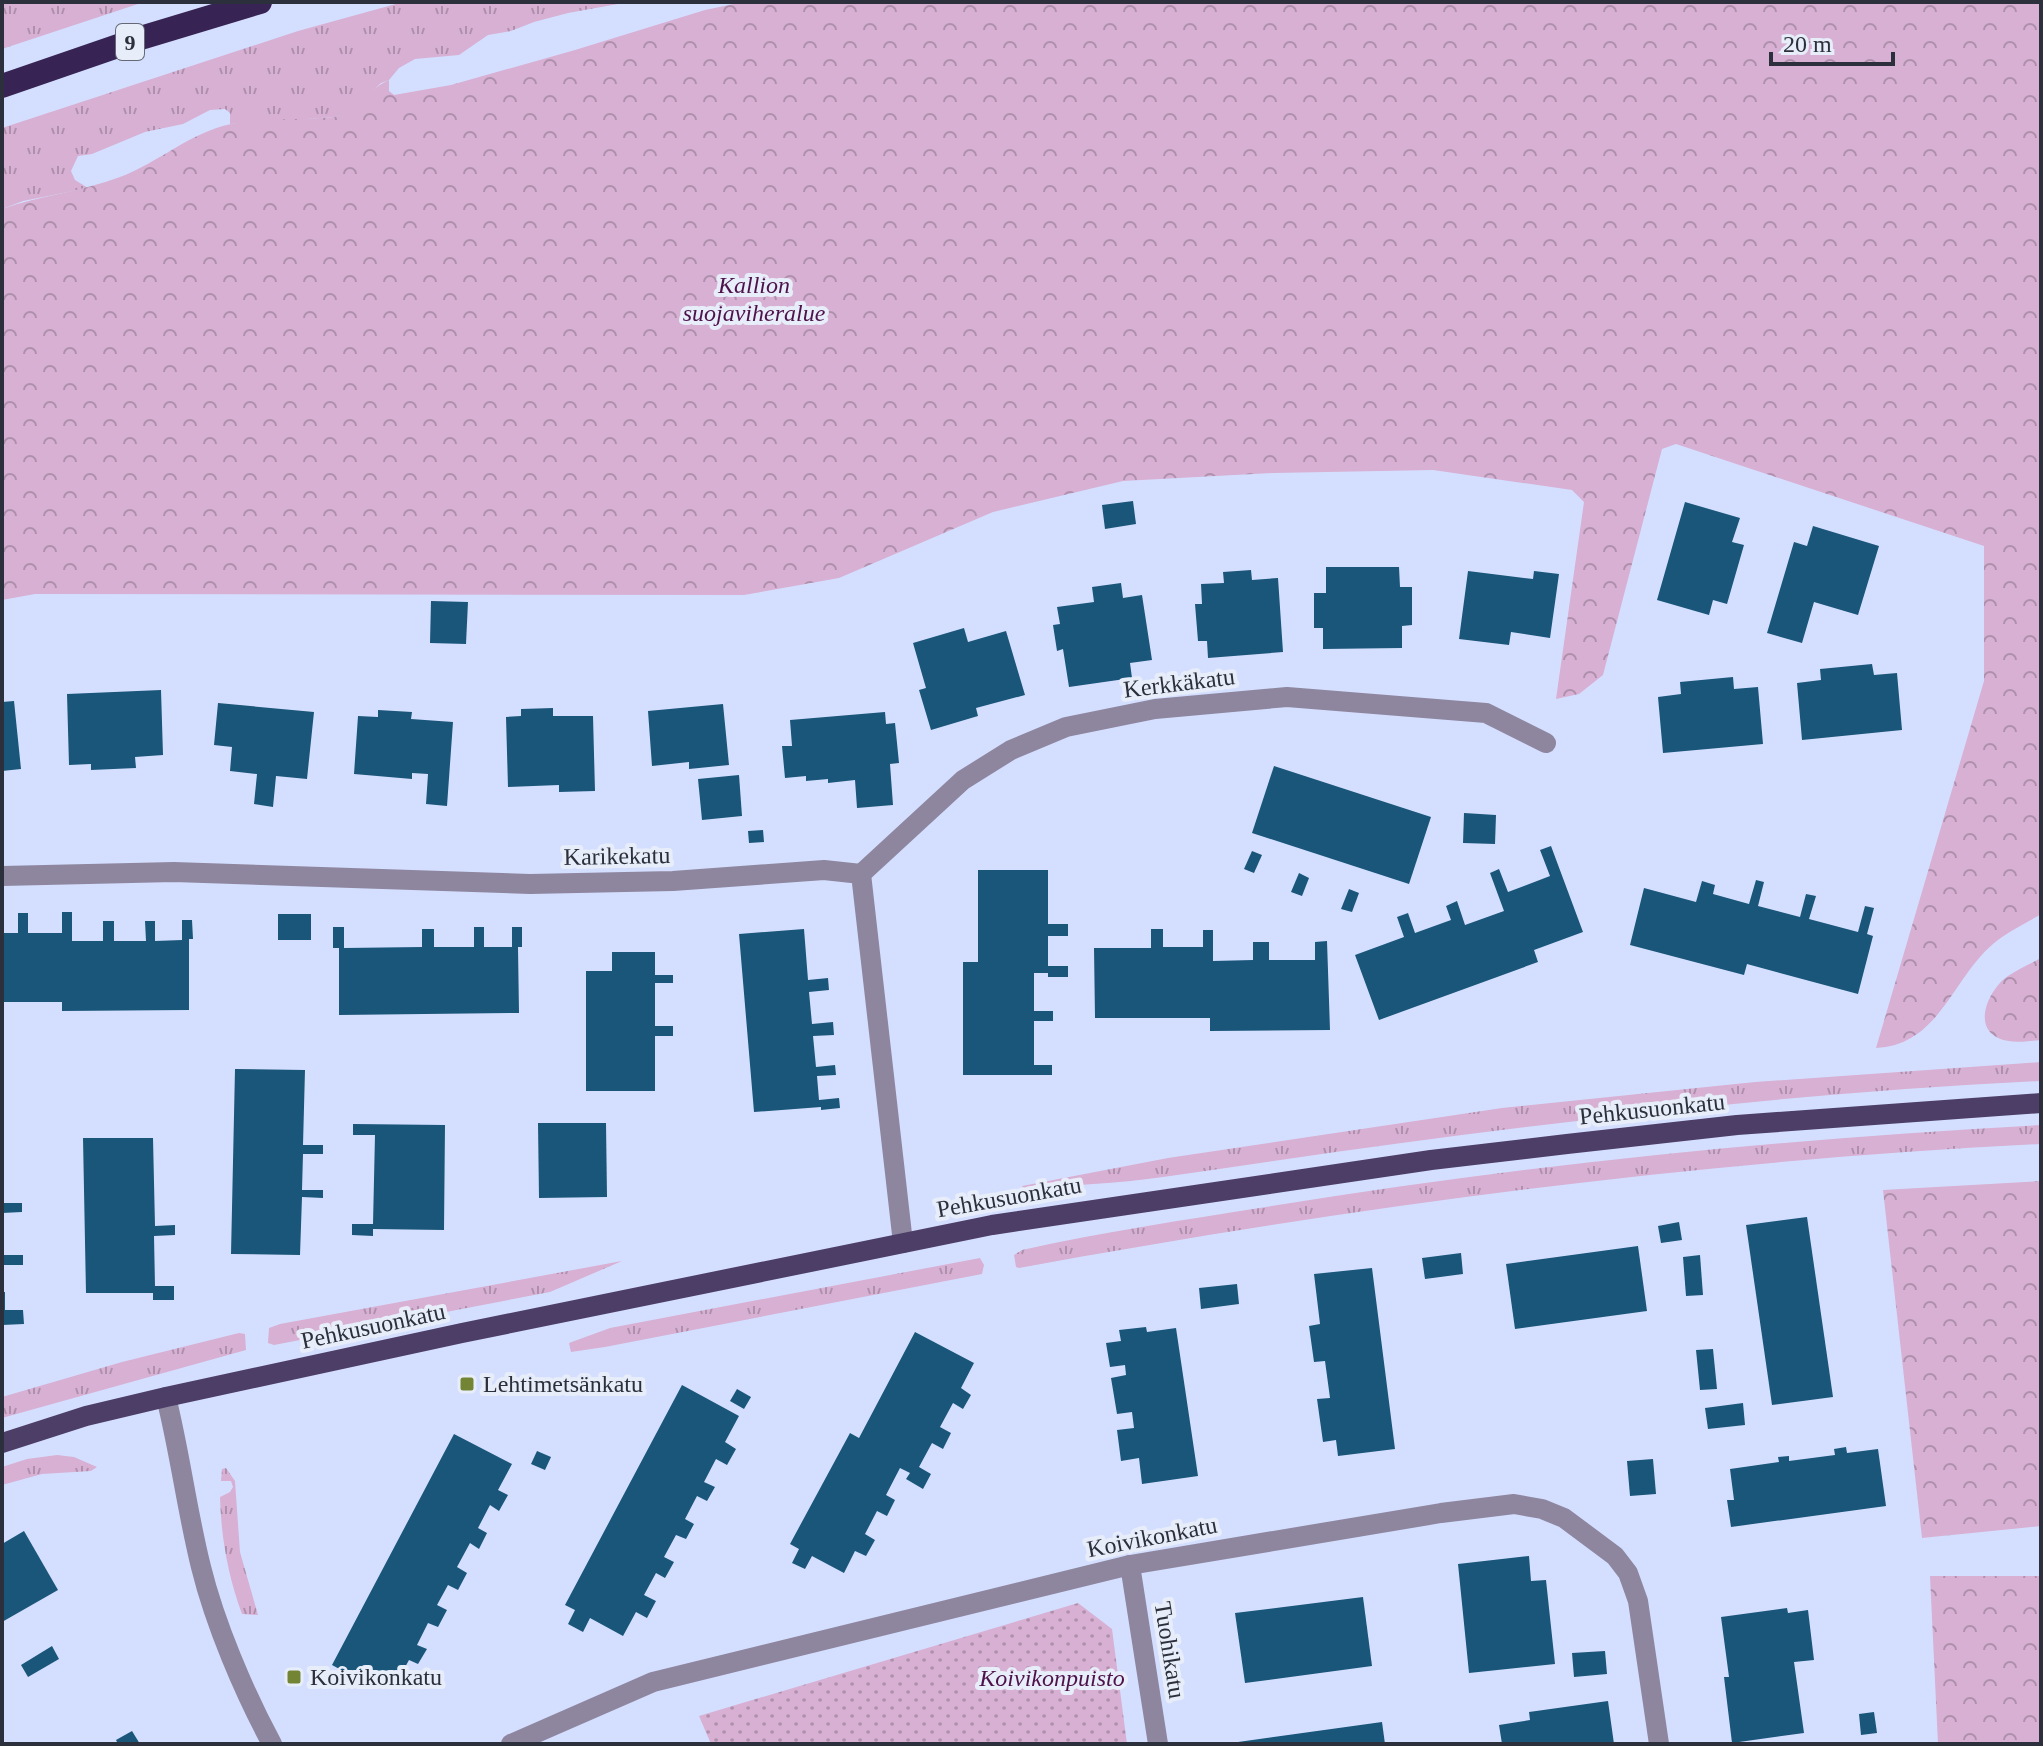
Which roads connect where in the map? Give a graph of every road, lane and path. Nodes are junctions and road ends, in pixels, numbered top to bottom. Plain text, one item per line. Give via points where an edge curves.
1 (260, 2) edge
2 (2, 86) edge
3 (1546, 743) dead end
4 (861, 874) junction
5 (2, 876) edge
6 (2041, 1103) edge
7 (903, 1243) junction
8 (166, 1397) junction
9 (2, 1443) edge
10 (1130, 1565) junction
11 (272, 1744) edge
12 (511, 1744) edge
13 (1158, 1744) edge
14 (1659, 1744) edge

1 - 2 highway, 9
3 - 4 street, Kerkkäkatu via 1486,713 1287,697 1155,709 1066,727 1011,750 963,780
4 - 5 street, Karikekatu via 824,870 530,884 174,872
4 - 7 street
6 - 7 main road, Pehkusuonkatu via 1737,1125 1446,1158 1037,1217
7 - 8 main road, Pehkusuonkatu
8 - 9 main road, Pehkusuonkatu
8 - 11 street via 214,1610
10 - 12 street, Koivikonkatu via 653,1682
10 - 13 street, Tuohikatu
10 - 14 street, Koivikonkatu via 1474,1508 1514,1504 1542,1509 1564,1518 1615,1556 1628,1573 1638,1601

